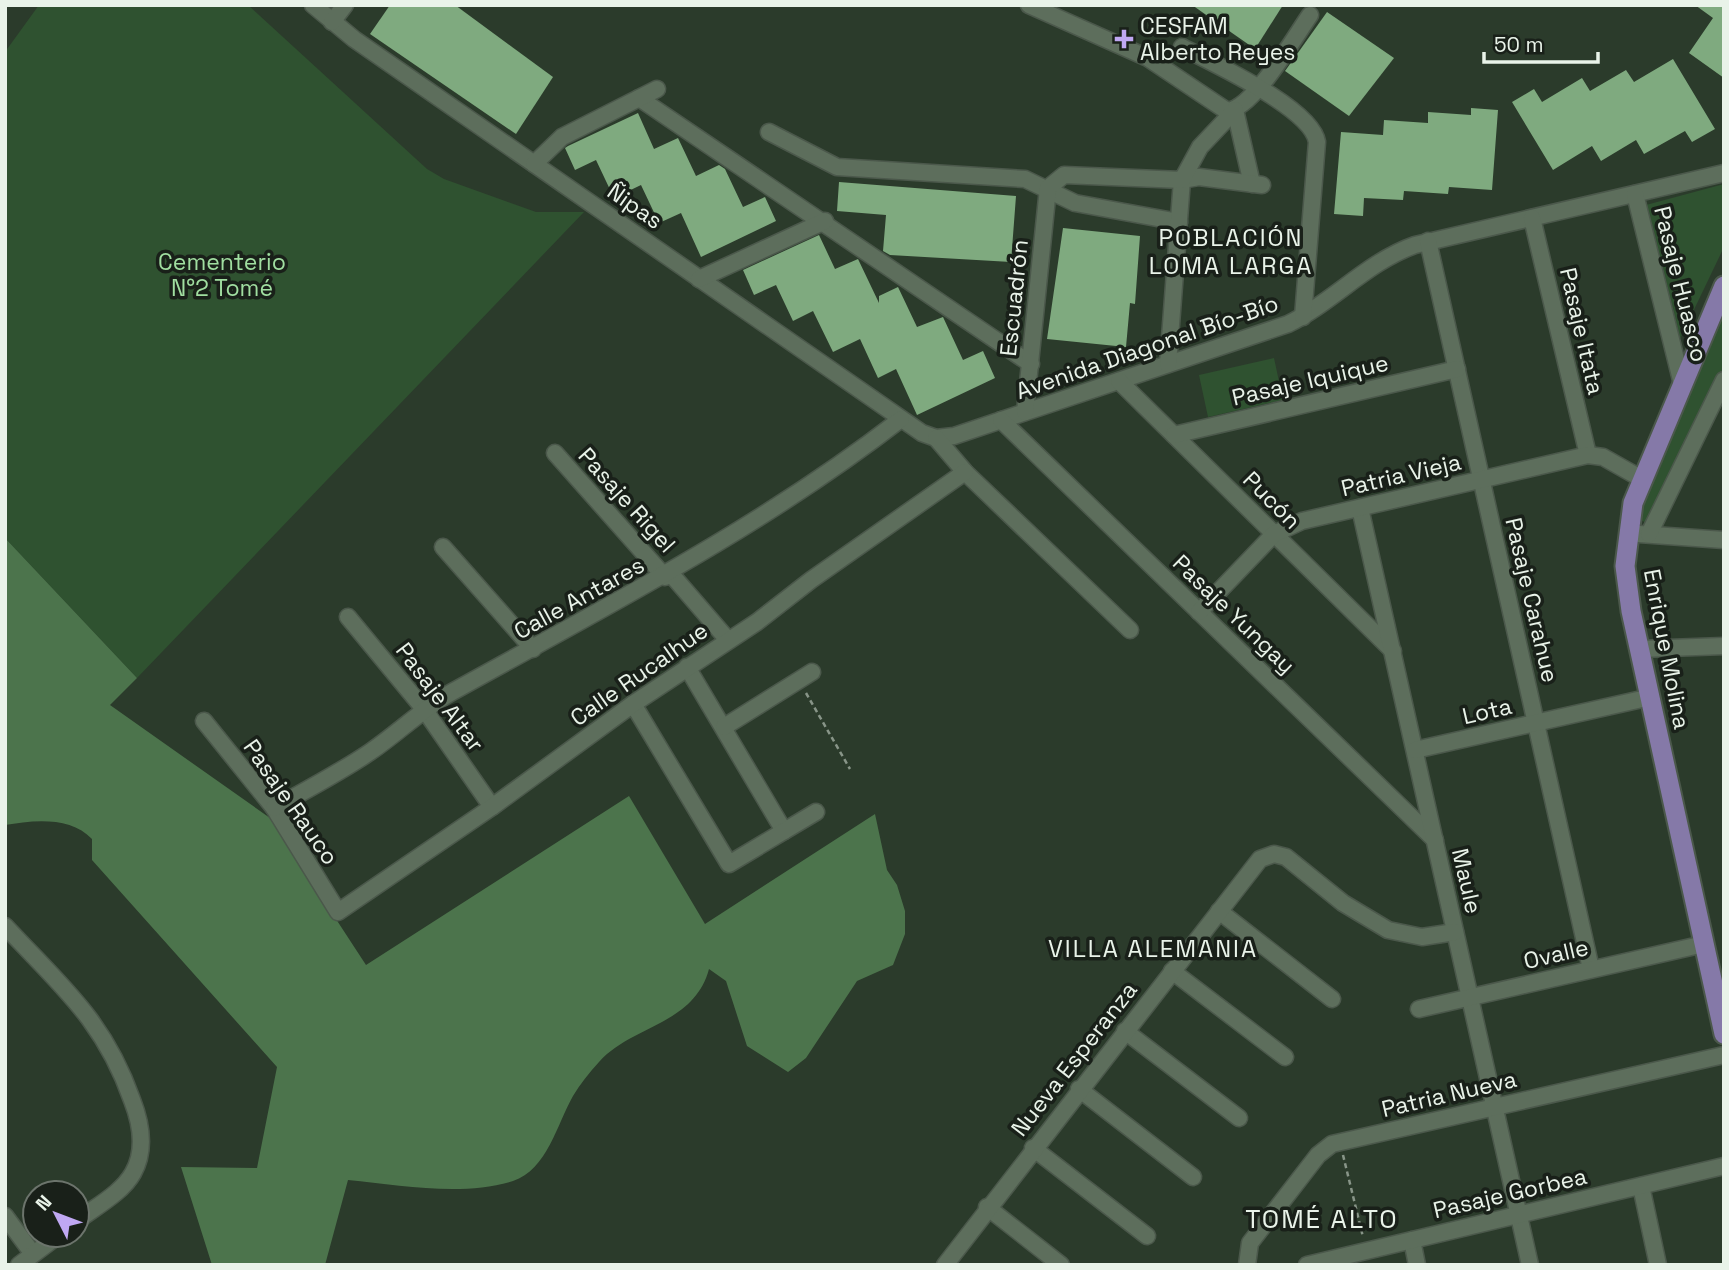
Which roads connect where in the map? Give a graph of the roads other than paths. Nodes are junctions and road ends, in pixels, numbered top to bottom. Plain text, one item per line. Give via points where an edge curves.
1 (313, 5) edge
2 (345, 5) edge
3 (1029, 5) edge
4 (1310, 15) dead end
5 (332, 22) junction
6 (1182, 47) dead end
7 (1259, 87) junction
8 (657, 89) dead end
9 (639, 98) junction
10 (1234, 110) junction
11 (769, 132) dead end
12 (534, 164) junction
13 (1724, 173) edge
14 (1182, 180) junction
15 (1048, 188) junction
16 (1635, 194) junction
17 (1532, 218) junction
18 (825, 221) junction
19 (1178, 222) junction
20 (1428, 241) junction
21 (699, 279) junction
22 (1724, 286) edge
23 (1303, 317) junction
24 (1031, 364) junction
25 (1168, 364) junction
26 (1457, 369) junction
27 (1724, 380) edge
28 (1119, 381) junction
29 (1682, 384) junction
30 (1025, 412) junction
31 (901, 419) junction
32 (1001, 420) junction
33 (1174, 435) junction
34 (936, 438) junction
35 (555, 453) dead end
36 (1588, 455) junction
37 (965, 471) junction
38 (1642, 479) junction
39 (1481, 480) junction
40 (1360, 508) junction
41 (1626, 533) junction
42 (1274, 534) junction
43 (1649, 534) junction
44 (1724, 540) edge
45 (443, 547) dead end
46 (668, 575) junction
47 (1199, 612) junction
48 (348, 617) dead end
49 (1130, 630) dead end
50 (728, 640) junction
51 (1724, 646) edge
52 (533, 649) junction
53 (1640, 649) junction
54 (1393, 651) junction
55 (687, 667) junction
56 (806, 676) road end
57 (1651, 697) junction
58 (633, 704) junction
59 (424, 709) junction
60 (204, 721) dead end
61 (1536, 723) junction
62 (724, 727) junction
63 (1415, 750) junction
64 (492, 807) junction
65 (274, 808) junction
66 (816, 812) dead end
67 (784, 831) junction
68 (1435, 840) junction
69 (1219, 911) junction
70 (338, 912) joint
71 (5, 926) edge
72 (1455, 932) junction
73 (1704, 944) junction
74 (1591, 969) junction
75 (1172, 971) junction
76 (1470, 997) junction
77 (1332, 999) dead end
78 (1419, 1009) dead end
79 (1125, 1031) junction
80 (1724, 1034) edge
81 (1724, 1055) edge
82 (1285, 1057) dead end
83 (1079, 1089) junction
84 (1494, 1107) junction
85 (1239, 1118) dead end
86 (1033, 1148) junction
87 (1724, 1166) edge
88 (1193, 1177) dead end
89 (1641, 1186) junction
90 (987, 1207) junction
91 (91, 1210) edge
92 (1519, 1214) junction
93 (5, 1216) edge
94 (1147, 1236) dead end
95 (1412, 1240) junction
96 (40, 1249) edge
97 (33, 1254) junction
98 (19, 1265) edge
99 (945, 1265) edge
100 (1061, 1265) edge
101 (1247, 1265) edge
102 (1307, 1265) edge
103 (1417, 1265) edge
104 (1530, 1265) edge
105 (1658, 1265) edge

1 - 5 street, Ñipas
2 - 5 street
3 - 10 street via 1148,58 1227,111
4 - 7 street
5 - 12 street, Ñipas
6 - 7 street
7 - 10 street
7 - 23 street via 1310,125 1316,135
8 - 9 street
9 - 12 street via 562,137
9 - 18 street
10 - 14 street via 1200,147
10 - 14 street via 1257,184 1199,177
11 - 15 street via 837,167 1026,179
12 - 21 street, Ñipas
13 - 16 street, Avenida Diagonal Bío-Bío
14 - 15 street via 1064,175
14 - 19 street
15 - 19 street via 1075,203
15 - 24 street, Escuadrón
16 - 17 street, Avenida Diagonal Bío-Bío
16 - 29 street, Pasaje Huasco
17 - 20 street, Avenida Diagonal Bío-Bío
17 - 36 street, Pasaje Itata
18 - 21 street
18 - 24 street
19 - 25 street
20 - 23 street, Avenida Diagonal Bío-Bío via 1376,263
20 - 26 street, Pasaje Carahue
21 - 31 street, Ñipas
22 - 29 main road, Enrique Molina
23 - 25 street, Avenida Diagonal Bío-Bío
24 - 30 street, Escuadrón
25 - 28 street, Avenida Diagonal Bío-Bío
26 - 33 street, Pasaje Iquique
26 - 39 street, Pasaje Carahue
27 - 43 street
28 - 30 street, Avenida Diagonal Bío-Bío
28 - 33 street, Pucón
29 - 38 main road, Enrique Molina
30 - 32 street, Avenida Diagonal Bío-Bío
31 - 34 street, Ñipas
31 - 46 street, Calle Antares via 849,459
32 - 34 street, Avenida Diagonal Bío-Bío
32 - 47 street, Pasaje Yungay
33 - 42 street, Pucón
34 - 37 street
35 - 46 street, Pasaje Rigel
36 - 38 street via 1603,457
36 - 39 street, Patria Vieja
37 - 49 street
37 - 50 street, Calle Rucalhue
38 - 41 main road, Enrique Molina
39 - 40 street, Patria Vieja
39 - 61 street, Pasaje Carahue
40 - 42 street, Patria Vieja via 1294,523
40 - 54 street, Maule
41 - 43 street
41 - 53 main road, Enrique Molina via 1626,581
42 - 47 street, Patria Vieja
42 - 54 street, Pucón
43 - 44 street
45 - 52 street
46 - 50 street, Pasaje Rigel
46 - 52 street, Calle Antares
47 - 68 street, Pasaje Yungay
48 - 59 street, Pasaje Altar
50 - 55 street, Calle Rucalhue
51 - 53 street
52 - 59 street, Calle Antares
53 - 57 main road, Enrique Molina
54 - 63 street, Maule
55 - 58 street, Calle Rucalhue
55 - 62 street
56 - 62 street
57 - 61 street, Lota
57 - 73 main road, Enrique Molina
58 - 64 street, Calle Rucalhue
58 - 67 street via 729,864
59 - 64 street, Pasaje Altar
59 - 65 street, Calle Antares via 371,751
60 - 65 street, Pasaje Rauco
61 - 63 street, Lota
61 - 74 street, Pasaje Carahue
62 - 67 street
63 - 68 street, Maule
64 - 70 street, Calle Rucalhue
65 - 70 street, Pasaje Rauco
66 - 67 street
68 - 72 street, Maule
69 - 72 street, Nueva Esperanza via 1255,864 1273,854 1286,857 1352,909 1388,930 1422,937
69 - 75 street, Nueva Esperanza
69 - 77 street
71 - 91 street via 91,1018 119,1066 138,1121 141,1146 133,1173
72 - 76 street, Maule
73 - 74 street, Ovalle
73 - 80 main road, Enrique Molina
74 - 76 street, Ovalle
75 - 79 street, Nueva Esperanza
75 - 82 street
76 - 78 street, Ovalle
76 - 84 street, Maule
79 - 83 street, Nueva Esperanza
79 - 85 street
81 - 84 street, Patria Nueva
83 - 86 street, Nueva Esperanza
83 - 88 street
84 - 92 street, Maule
84 - 101 street, Patria Nueva via 1339,1142 1318,1154 1250,1243
86 - 90 street, Nueva Esperanza
86 - 94 street
87 - 89 street, Pasaje Gorbea
89 - 92 street, Pasaje Gorbea
89 - 105 street
90 - 99 street, Nueva Esperanza
90 - 100 street
92 - 95 street, Pasaje Gorbea
92 - 104 street, Maule
93 - 97 street
95 - 102 street, Pasaje Gorbea
95 - 103 street
96 - 97 street
97 - 98 street

